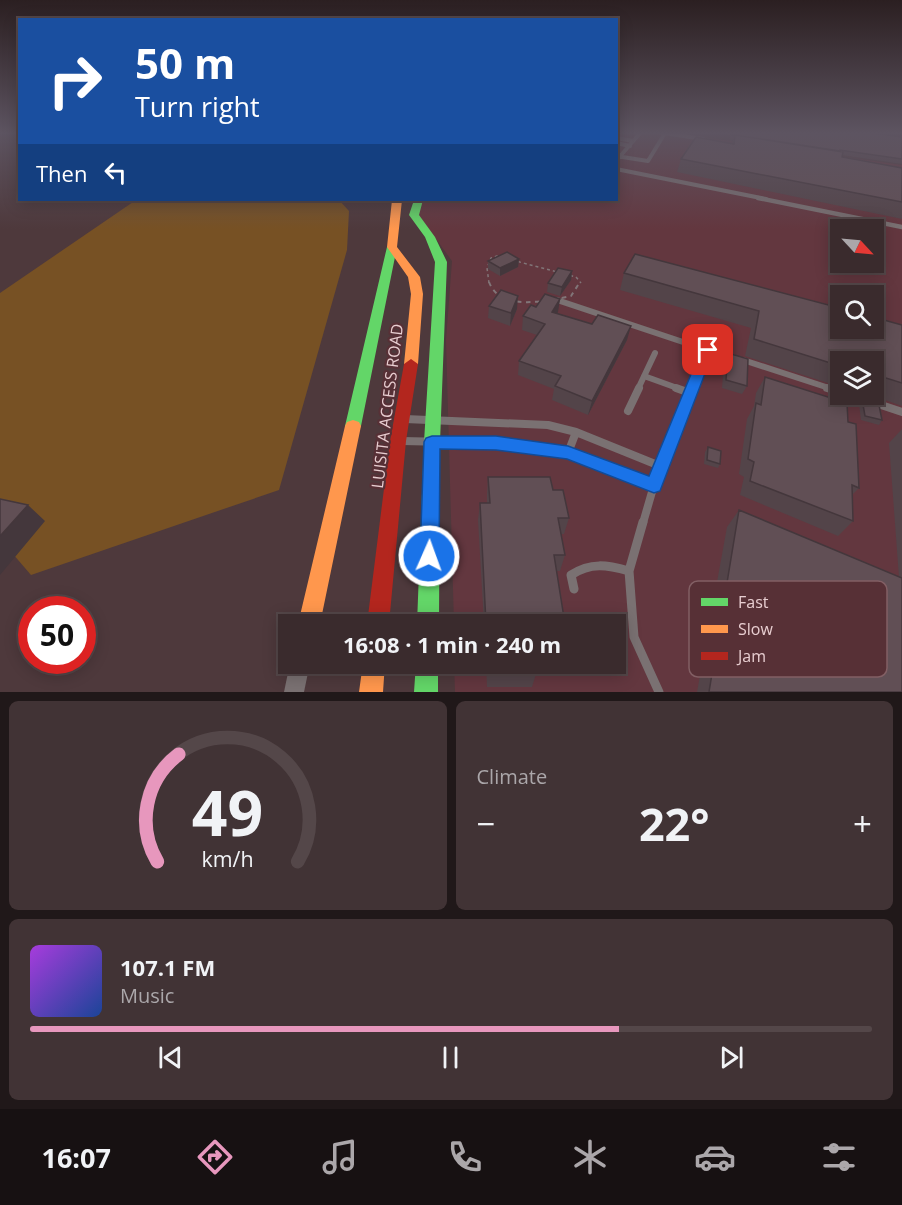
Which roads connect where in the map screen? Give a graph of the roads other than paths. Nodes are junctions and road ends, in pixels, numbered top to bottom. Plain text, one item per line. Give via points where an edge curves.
1 (618, 169) edge
2 (397, 201) edge
3 (418, 201) edge
4 (902, 227) edge
5 (392, 247) junction
6 (557, 300) edge
7 (708, 350) junction
8 (655, 353) dead end
9 (644, 376) junction
10 (830, 389) edge
11 (690, 393) junction
12 (881, 405) edge
13 (628, 411) dead end
14 (902, 412) edge
15 (434, 418) junction
16 (401, 419) junction
17 (576, 432) junction
18 (398, 441) junction
19 (432, 442) junction
20 (568, 453) junction
21 (660, 466) junction
22 (654, 485) junction
23 (629, 571) junction
24 (574, 588) dead end
25 (311, 614) edge
26 (379, 614) edge
27 (428, 614) edge
28 (298, 674) edge
29 (373, 674) edge
30 (427, 674) edge
31 (294, 692) edge
32 (371, 692) edge
33 (426, 692) edge
34 (659, 692) edge

1 - 4 lane
2 - 5 main road
3 - 15 main road via 414,215 441,262
5 - 16 main road, LUISITA ACCESS ROAD via 417,283 413,349
5 - 25 main road
6 - 7 lane
7 - 10 lane
7 - 11 lane
8 - 9 lane
9 - 11 lane
9 - 13 lane
11 - 21 lane
12 - 14 lane
15 - 16 lane
15 - 17 lane via 549,425
15 - 19 main road
16 - 18 main road, LUISITA ACCESS ROAD
17 - 20 lane
17 - 21 lane
18 - 19 lane
18 - 26 main road, LUISITA ACCESS ROAD
19 - 20 lane via 496,443
19 - 27 main road
20 - 22 lane
21 - 22 lane
22 - 23 lane
23 - 24 lane via 587,565 571,575
23 - 34 lane via 634,637
28 - 31 street
29 - 32 main road
30 - 33 main road

